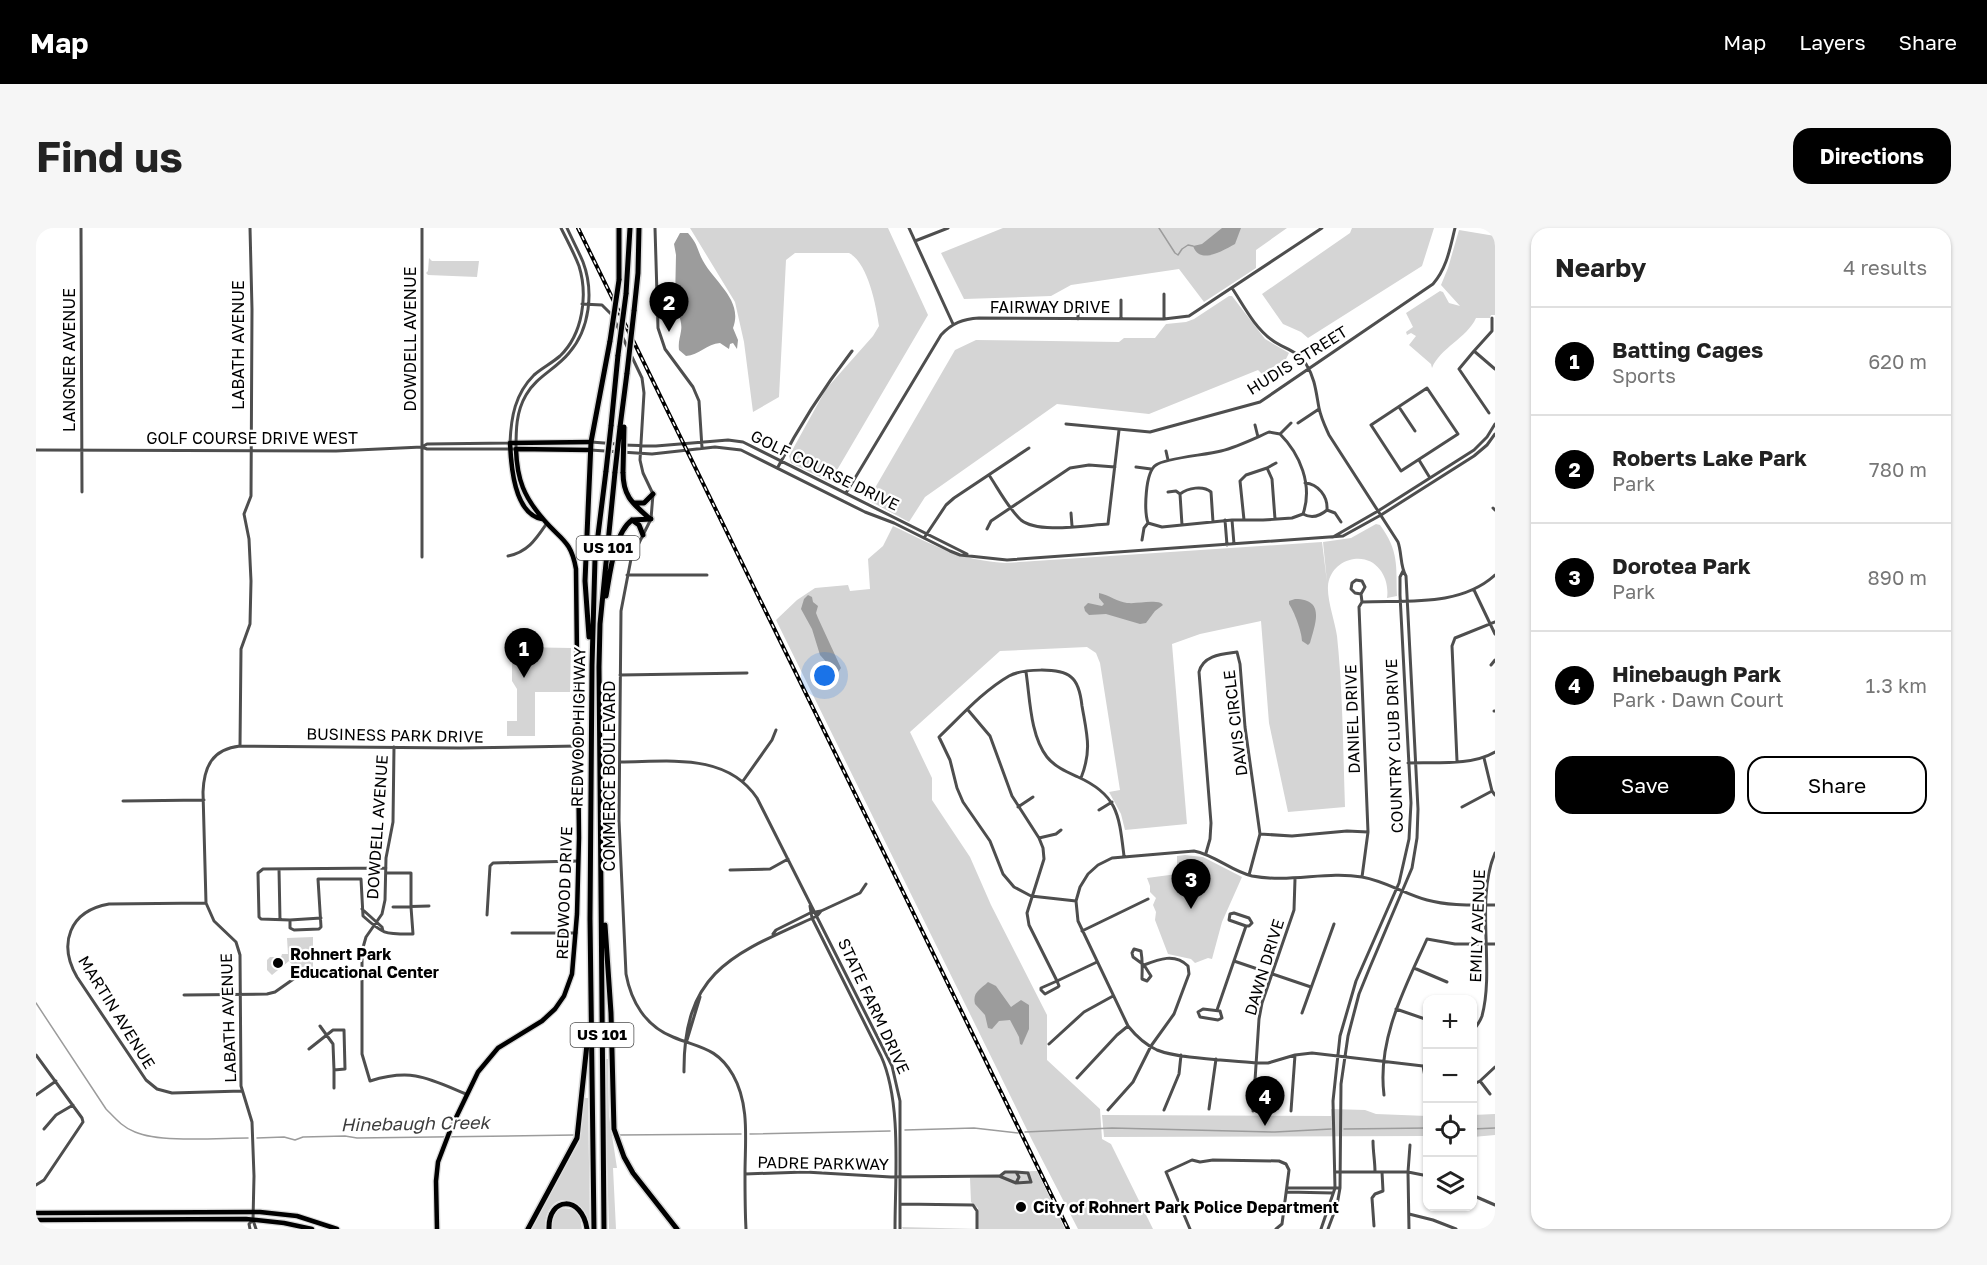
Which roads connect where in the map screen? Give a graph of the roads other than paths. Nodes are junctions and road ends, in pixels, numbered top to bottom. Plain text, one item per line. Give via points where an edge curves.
1 (81, 228) edge
2 (250, 228) edge
3 (422, 228) edge
4 (561, 228) edge
5 (567, 228) edge
6 (619, 228) edge
7 (630, 228) edge
8 (639, 228) edge
9 (655, 228) edge
10 (909, 228) edge
11 (948, 228) edge
12 (1322, 228) edge
13 (1455, 228) edge
14 (915, 241) junction
15 (1232, 288) junction
16 (1164, 294) dead end
17 (1121, 300) dead end
18 (1078, 302) dead end
19 (582, 304) junction
20 (589, 304) junction
21 (1492, 318) dead end
22 (1078, 319) junction
23 (1121, 319) junction
24 (1164, 319) junction
25 (953, 324) junction
26 (575, 336) junction
27 (580, 338) junction
28 (852, 351) dead end
29 (1474, 351) junction
30 (550, 364) junction
31 (554, 368) junction
32 (1309, 369) junction
33 (1495, 369) edge
34 (521, 393) junction
35 (525, 396) junction
36 (1399, 407) junction
37 (1319, 409) junction
38 (1489, 413) dead end
39 (1291, 423) dead end
40 (1298, 423) dead end
41 (1066, 424) dead end
42 (1495, 424) edge
43 (1255, 425) dead end
44 (622, 427) junction
45 (1119, 430) junction
46 (1415, 431) dead end
47 (1280, 434) junction
48 (1495, 434) edge
49 (1258, 437) junction
50 (701, 441) junction
51 (591, 442) junction
52 (513, 446) junction
53 (422, 447) junction
54 (641, 447) junction
55 (702, 448) junction
56 (1029, 448) dead end
57 (36, 450) edge
58 (590, 450) junction
59 (81, 451) junction
60 (250, 451) junction
61 (1166, 451) dead end
62 (640, 453) junction
63 (782, 460) junction
64 (1168, 460) junction
65 (1419, 460) junction
66 (1276, 463) dead end
67 (1136, 466) dead end
68 (778, 467) junction
69 (1115, 467) junction
70 (1267, 468) junction
71 (1151, 469) junction
72 (989, 475) junction
73 (1430, 478) junction
74 (1305, 483) junction
75 (82, 492) dead end
76 (1168, 492) dead end
77 (846, 493) junction
78 (653, 494) junction
79 (1180, 494) junction
80 (633, 502) junction
81 (1010, 508) junction
82 (1327, 510) junction
83 (1378, 511) junction
84 (1071, 513) dead end
85 (1303, 514) junction
86 (1381, 515) junction
87 (651, 519) junction
88 (1275, 519) junction
89 (632, 520) junction
90 (1225, 520) junction
91 (1232, 520) junction
92 (1244, 520) junction
93 (545, 521) junction
94 (1213, 522) junction
95 (1341, 522) dead end
96 (1148, 523) junction
97 (1182, 525) junction
98 (1072, 526) junction
99 (987, 529) dead end
100 (927, 534) junction
101 (643, 535) junction
102 (1332, 537) junction
103 (924, 538) junction
104 (1142, 540) dead end
105 (1234, 544) junction
106 (1227, 545) junction
107 (508, 556) dead end
108 (972, 556) junction
109 (422, 557) dead end
110 (1403, 571) junction
111 (627, 575) junction
112 (707, 575) dead end
113 (1495, 575) edge
114 (1474, 590) junction
115 (1360, 594) junction
116 (1404, 600) junction
117 (1362, 602) junction
118 (1493, 623) edge
119 (600, 624) junction
120 (1495, 634) edge
121 (1495, 660) edge
122 (592, 665) junction
123 (1491, 665) dead end
124 (1026, 672) junction
125 (747, 673) dead end
126 (620, 675) junction
127 (968, 710) junction
128 (776, 730) dead end
129 (240, 746) junction
130 (578, 746) junction
131 (394, 747) junction
132 (1495, 752) edge
133 (1484, 758) junction
134 (1457, 761) junction
135 (620, 762) junction
136 (1408, 763) junction
137 (1416, 763) junction
138 (1081, 778) junction
139 (743, 781) junction
140 (1494, 793) edge
141 (1033, 797) dead end
142 (204, 800) junction
143 (123, 801) dead end
144 (1112, 802) junction
145 (1018, 807) junction
146 (1462, 807) dead end
147 (1099, 810) dead end
148 (1061, 830) dead end
149 (1368, 832) junction
150 (1260, 834) junction
151 (1039, 838) junction
152 (1206, 853) junction
153 (1495, 853) edge
154 (601, 855) junction
155 (1124, 856) junction
156 (789, 859) junction
157 (578, 861) junction
158 (386, 868) junction
159 (279, 869) junction
160 (318, 869) junction
161 (361, 869) junction
162 (730, 870) dead end
163 (386, 873) junction
164 (1249, 875) junction
165 (1362, 877) junction
166 (318, 879) junction
167 (360, 879) junction
168 (1295, 879) junction
169 (866, 884) dead end
170 (1397, 889) junction
171 (1403, 891) junction
172 (1031, 896) junction
173 (1148, 899) dead end
174 (1076, 901) junction
175 (206, 903) junction
176 (1488, 905) junction
177 (1495, 905) edge
178 (429, 906) dead end
179 (810, 906) junction
180 (393, 907) dead end
181 (411, 907) junction
182 (815, 911) junction
183 (821, 911) junction
184 (810, 913) junction
185 (487, 915) dead end
186 (818, 916) junction
187 (321, 918) junction
188 (812, 918) junction
189 (280, 920) junction
190 (290, 920) junction
191 (374, 923) junction
192 (1334, 924) dead end
193 (1246, 927) junction
194 (1082, 931) junction
195 (512, 933) dead end
196 (576, 933) junction
197 (772, 936) junction
198 (1488, 944) junction
199 (1495, 944) edge
200 (1234, 961) junction
201 (1097, 962) junction
202 (1144, 965) junction
203 (1414, 968) junction
204 (362, 973) junction
205 (1272, 974) junction
206 (1057, 981) junction
207 (1447, 982) dead end
208 (1311, 987) junction
209 (184, 994) dead end
210 (240, 994) junction
211 (1113, 996) junction
212 (1396, 1009) junction
213 (1217, 1010) junction
214 (1302, 1013) dead end
215 (1423, 1018) edge
216 (1477, 1025) edge
217 (320, 1026) dead end
218 (1128, 1026) junction
219 (592, 1028) junction
220 (327, 1035) junction
221 (686, 1041) junction
222 (1049, 1044) dead end
223 (1151, 1046) junction
224 (309, 1048) dead end
225 (1181, 1055) junction
226 (1295, 1055) junction
227 (1337, 1056) junction
228 (1344, 1057) junction
229 (37, 1058) edge
230 (1216, 1059) junction
231 (1256, 1063) junction
232 (1383, 1063) junction
233 (1423, 1066) edge
234 (1495, 1067) edge
235 (334, 1070) junction
236 (684, 1072) dead end
237 (1077, 1078) dead end
238 (56, 1081) junction
239 (1480, 1081) junction
240 (1477, 1083) edge
241 (334, 1088) dead end
242 (242, 1091) junction
243 (466, 1094) junction
244 (1490, 1094) dead end
245 (36, 1095) edge
246 (1384, 1095) dead end
247 (73, 1105) junction
248 (1209, 1109) dead end
249 (1108, 1110) dead end
250 (1164, 1110) dead end
251 (1291, 1110) dead end
252 (1253, 1111) dead end
253 (44, 1129) dead end
254 (1373, 1141) dead end
255 (1410, 1145) dead end
256 (1016, 1172) junction
257 (1335, 1172) junction
258 (1342, 1172) junction
259 (1375, 1172) junction
260 (1382, 1172) junction
261 (1408, 1172) junction
262 (745, 1174) junction
263 (1423, 1175) edge
264 (900, 1176) junction
265 (1000, 1176) junction
266 (895, 1177) junction
267 (1016, 1183) junction
268 (36, 1185) edge
269 (1335, 1188) junction
270 (1340, 1188) junction
271 (1287, 1190) junction
272 (1333, 1193) junction
273 (1339, 1193) junction
274 (1477, 1197) edge
275 (901, 1204) junction
276 (1495, 1204) edge
277 (67, 1212) junction
278 (110, 1212) junction
279 (254, 1212) junction
280 (36, 1213) edge
281 (1409, 1214) junction
282 (110, 1219) junction
283 (36, 1220) edge
284 (67, 1220) junction
285 (253, 1220) junction
286 (1374, 1226) dead end
287 (249, 1229) edge
288 (256, 1229) edge
289 (312, 1229) edge
290 (337, 1229) edge
291 (437, 1229) edge
292 (528, 1229) edge
293 (549, 1229) edge
294 (587, 1229) edge
295 (594, 1229) edge
296 (606, 1229) edge
297 (676, 1229) edge
298 (746, 1229) edge
299 (895, 1229) edge
300 (900, 1229) edge
301 (977, 1229) edge
302 (1190, 1229) edge
303 (1276, 1229) edge
304 (1321, 1229) edge
305 (1328, 1229) edge
306 (1409, 1229) edge
307 (1456, 1229) edge

1 - 59 street, LANGNER AVENUE
2 - 60 street, LABATH AVENUE
3 - 53 street, DOWDELL AVENUE
4 - 19 street, REDWOOD DRIVE via 579,266
5 - 20 street, REDWOOD DRIVE via 586,272
6 - 51 highway, bridge via 619,280
7 - 122 highway, REDWOOD HIGHWAY / US 101, bridge via 595,559
8 - 44 highway, REDWOOD HIGHWAY / US 101, bridge
9 - 50 street via 658,328 665,349 699,401
10 - 14 street
11 - 14 street
12 - 15 street, FAIRWAY DRIVE
13 - 32 street, HUDIS STREET via 1445,266 1433,284
14 - 25 street
15 - 24 street, FAIRWAY DRIVE via 1189,316
15 - 32 street, COUNTRY CLUB DRIVE via 1260,328 1273,341 1291,349
16 - 24 street
17 - 23 street
18 - 22 street
19 - 20 street, COMMERCE BOULEVARD
19 - 26 street, REDWOOD DRIVE
20 - 27 street, REDWOOD DRIVE
20 - 54 street, COMMERCE BOULEVARD via 602,305 612,315 642,378
21 - 29 street via 1492,331
22 - 23 street, FAIRWAY DRIVE
22 - 25 street, FAIRWAY DRIVE via 979,318
23 - 24 street, FAIRWAY DRIVE
25 - 77 street via 941,335
26 - 27 street
26 - 30 street, REDWOOD DRIVE
27 - 31 street, REDWOOD DRIVE
28 - 63 street via 797,429
29 - 33 street
29 - 38 street via 1459,369
30 - 31 street
30 - 34 street, REDWOOD DRIVE via 533,376
31 - 35 street, REDWOOD DRIVE via 533,384
32 - 37 street, COUNTRY CLUB DRIVE
32 - 45 street, HUDIS STREET via 1260,402 1160,430
34 - 35 street
34 - 52 street, REDWOOD DRIVE via 513,412
35 - 52 street, REDWOOD DRIVE
36 - 46 street
36 - 65 street via 1371,425 1401,471
36 - 65 street via 1427,388 1458,434
37 - 40 street
37 - 83 street, COUNTRY CLUB DRIVE via 1329,435
39 - 47 street
41 - 45 street, HUDIS STREET
42 - 73 street, GOLF COURSE DRIVE via 1474,450
43 - 49 street
44 - 80 highway, bridge via 624,490
44 - 119 highway, REDWOOD HIGHWAY / US 101, bridge
45 - 69 street
47 - 49 street via 1269,432
47 - 74 street via 1301,462
48 - 86 street, GOLF COURSE DRIVE via 1474,456
49 - 64 street via 1219,452
50 - 54 street, GOLF COURSE DRIVE
50 - 55 street
50 - 63 street, GOLF COURSE DRIVE via 743,442
51 - 52 main road, GOLF COURSE DRIVE
51 - 54 street, GOLF COURSE DRIVE
51 - 58 highway
52 - 53 street, GOLF COURSE DRIVE WEST
52 - 58 main road, GOLF COURSE DRIVE
52 - 93 main road, REDWOOD DRIVE via 526,497
53 - 60 street, GOLF COURSE DRIVE WEST
53 - 109 street, DOWDELL AVENUE
54 - 62 street, COMMERCE BOULEVARD
55 - 62 street, GOLF COURSE DRIVE
55 - 68 street, GOLF COURSE DRIVE via 741,450
56 - 72 street
57 - 59 street, GOLF COURSE DRIVE WEST
58 - 62 street, GOLF COURSE DRIVE
58 - 122 highway via 585,581
59 - 60 street, GOLF COURSE DRIVE WEST
59 - 75 street, LANGNER AVENUE
60 - 129 street, LABATH AVENUE via 251,496 244,514 251,603 250,624 241,649
61 - 64 street
62 - 78 street, COMMERCE BOULEVARD
63 - 68 street
63 - 77 street, GOLF COURSE DRIVE
64 - 71 street
65 - 73 street
66 - 70 street
67 - 71 street
68 - 103 street, GOLF COURSE DRIVE
69 - 81 street via 1070,468
69 - 98 street via 1108,524
70 - 88 street via 1272,479
70 - 92 street via 1240,482
71 - 96 street
72 - 81 street
72 - 100 street via 946,506
73 - 83 street, GOLF COURSE DRIVE
74 - 82 street via 1318,488
74 - 85 street
76 - 79 street
77 - 100 street, GOLF COURSE DRIVE
78 - 80 highway via 644,503
78 - 87 street, COMMERCE BOULEVARD
79 - 94 street via 1185,490 1209,489
79 - 97 street
80 - 87 highway
81 - 98 street via 1035,527
81 - 99 street via 991,520
82 - 85 street via 1310,517
82 - 95 street
83 - 86 street, COUNTRY CLUB DRIVE
83 - 102 street, GOLF COURSE DRIVE
84 - 98 street
85 - 88 street
86 - 102 street, GOLF COURSE DRIVE via 1352,533
86 - 110 street, COUNTRY CLUB DRIVE via 1402,551
87 - 89 highway
87 - 101 street, COMMERCE BOULEVARD
88 - 92 street
89 - 101 highway
89 - 119 highway via 621,533
90 - 91 street
90 - 94 street
90 - 106 street
91 - 92 street
91 - 105 street
93 - 107 street via 533,543
93 - 130 main road, REDWOOD DRIVE via 566,541 576,569
94 - 97 street
96 - 97 street via 1162,527
96 - 104 street
100 - 103 street
100 - 108 street, GOLF COURSE DRIVE
101 - 111 street, COMMERCE BOULEVARD
102 - 105 street, GOLF COURSE DRIVE
103 - 108 street, GOLF COURSE DRIVE via 950,551
105 - 106 street, GOLF COURSE DRIVE
106 - 108 street, GOLF COURSE DRIVE via 1007,560
110 - 116 street, COUNTRY CLUB DRIVE
110 - 116 street, COUNTRY CLUB DRIVE via 1400,577
111 - 112 street
111 - 126 street, COMMERCE BOULEVARD via 621,611
113 - 114 street
114 - 116 street via 1449,597
114 - 118 street
115 - 115 street via 1365,585 1356,580 1351,589
115 - 117 street, DANIEL DRIVE
116 - 117 street
116 - 136 street, COUNTRY CLUB DRIVE
116 - 137 street, COUNTRY CLUB DRIVE
117 - 149 street, DANIEL DRIVE via 1359,607
118 - 120 street
118 - 134 street via 1455,638 1452,646
119 - 154 highway, REDWOOD HIGHWAY / US 101
121 - 123 street
122 - 219 highway, REDWOOD HIGHWAY / US 101
124 - 127 street via 998,683
124 - 138 street via 1039,743 1054,764
124 - 138 street via 1050,670 1073,678 1080,694 1089,748
125 - 126 street
126 - 135 street, COMMERCE BOULEVARD
127 - 145 street via 990,736
127 - 172 street via 939,736 963,802 990,841 1003,874 1014,887
128 - 139 street
129 - 131 street, BUSINESS PARK DRIVE
129 - 142 street, BUSINESS PARK DRIVE via 214,757 204,777
130 - 131 street, BUSINESS PARK DRIVE
130 - 157 main road, REDWOOD DRIVE
131 - 158 street, DOWDELL AVENUE via 393,822
132 - 133 street
133 - 134 street
133 - 140 street
134 - 137 street
135 - 139 street, STATE FARM DRIVE via 708,764
135 - 221 street, COMMERCE BOULEVARD via 619,820 629,989 647,1020 664,1033
136 - 137 street
136 - 170 street, COUNTRY CLUB DRIVE via 1411,818
137 - 171 street, COUNTRY CLUB DRIVE via 1417,838
138 - 144 street via 1101,789
139 - 156 street, STATE FARM DRIVE via 757,798
140 - 146 street
141 - 145 street
142 - 143 street
142 - 175 street
144 - 147 street
144 - 155 street
145 - 151 street
148 - 151 street
149 - 150 street
149 - 165 street, DANIEL DRIVE
150 - 152 street, DAVIS CIRCLE via 1237,652 1206,658 1200,672 1211,823
150 - 164 street, DAVIS CIRCLE
151 - 172 street via 1044,859
152 - 155 street
152 - 164 street
153 - 176 street, EMILY AVENUE via 1488,879
154 - 296 highway, REDWOOD HIGHWAY / US 101
154 - 297 highway via 614,1129 633,1173
155 - 174 street via 1098,865 1088,874
156 - 162 street via 770,869
156 - 179 street, STATE FARM DRIVE
157 - 185 street via 493,863
157 - 196 main road, REDWOOD DRIVE
158 - 161 street
158 - 163 street, DOWDELL AVENUE
159 - 160 street
159 - 189 street
159 - 189 street via 258,873 259,917
160 - 161 street
160 - 166 street
161 - 167 street
163 - 181 street via 411,873
163 - 191 street, DOWDELL AVENUE via 385,905
164 - 168 street
165 - 168 street
165 - 170 street
166 - 167 street
166 - 187 street
167 - 191 street via 362,909
168 - 205 street, DAWN DRIVE via 1294,910
169 - 183 street via 860,893
170 - 171 street
170 - 227 street, COUNTRY CLUB DRIVE via 1350,999
171 - 176 street via 1447,905
171 - 228 street, COUNTRY CLUB DRIVE via 1359,994
172 - 174 street
172 - 206 street via 1029,925
173 - 194 street
174 - 194 street
175 - 210 street, LABATH AVENUE via 214,921 238,948
175 - 242 street, MARTIN AVENUE via 98,907 81,915 73,925 67,952 78,979 151,1085 167,1092
176 - 177 street
176 - 198 street, EMILY AVENUE
178 - 181 street
179 - 182 street, STATE FARM DRIVE
179 - 184 street, STATE FARM DRIVE
180 - 181 street
181 - 191 street via 413,934 387,934
182 - 183 street
182 - 184 street
182 - 186 street, STATE FARM DRIVE
183 - 186 street
184 - 188 street, STATE FARM DRIVE
184 - 197 street via 776,930
186 - 188 street
186 - 264 street, STATE FARM DRIVE via 892,1066 899,1093
187 - 190 street
187 - 190 street via 319,929 291,929
188 - 197 street
188 - 266 street, STATE FARM DRIVE via 887,1069 893,1101
189 - 190 street
191 - 204 street, DOWDELL AVENUE via 363,946
192 - 208 street
193 - 193 street via 1251,925 1249,918 1230,914 1229,920
193 - 200 street
194 - 201 street
195 - 196 street
196 - 243 main road, REDWOOD DRIVE via 572,974 561,1001 542,1021 489,1056
197 - 221 street via 732,957 714,976 700,997
198 - 199 street
198 - 203 street via 1427,939
198 - 216 street, EMILY AVENUE via 1487,984
200 - 205 street
200 - 213 street
201 - 206 street
201 - 211 street
202 - 202 street via 1151,976 1147,981 1142,979
202 - 202 street via 1133,957 1134,949 1141,951
202 - 223 street via 1166,957 1184,963 1189,974 1178,1008
203 - 207 street
203 - 212 street
204 - 210 street via 302,973 275,992
204 - 243 street, DOWDELL AVENUE via 362,1054 370,1082 388,1075 413,1075
205 - 208 street
205 - 231 street, DAWN DRIVE via 1259,1019
206 - 206 street via 1041,988 1043,993 1058,987
208 - 214 street
209 - 210 street
210 - 242 street, LABATH AVENUE
211 - 218 street
211 - 222 street via 1084,1012
212 - 215 street
212 - 232 street
213 - 213 street via 1203,1009 1198,1015 1221,1019 1222,1013
217 - 220 street
218 - 223 street
218 - 237 street
219 - 292 highway via 577,1137
219 - 295 highway, REDWOOD HIGHWAY / US 101
220 - 224 street
220 - 235 street via 333,1044
220 - 235 street via 333,1030 344,1030 345,1069
221 - 236 street
221 - 262 street, COMMERCE BOULEVARD via 704,1047 728,1067 741,1096
223 - 225 street
223 - 249 street via 1133,1082
225 - 230 street
225 - 250 street via 1179,1074
226 - 227 street
226 - 231 street
226 - 251 street
227 - 228 street
227 - 257 street, COUNTRY CLUB DRIVE
228 - 232 street
228 - 258 street, COUNTRY CLUB DRIVE
229 - 238 street
230 - 231 street
230 - 248 street
231 - 252 street, DAWN DRIVE
232 - 233 street
232 - 246 street
234 - 239 street
235 - 241 street
238 - 245 street
238 - 247 street
239 - 240 street
239 - 244 street
242 - 279 street, LABATH AVENUE via 251,1115
243 - 291 main road, REDWOOD DRIVE via 437,1170
247 - 253 street via 56,1115
247 - 268 street via 82,1118 81,1127 44,1180
254 - 259 street
255 - 261 street
256 - 265 street
256 - 267 street
256 - 267 street via 1028,1173 1031,1182
257 - 258 street
257 - 269 street, COUNTRY CLUB DRIVE
258 - 259 street
258 - 270 street, COUNTRY CLUB DRIVE
259 - 260 street
260 - 261 street
260 - 286 street via 1383,1191 1372,1198
261 - 263 street
261 - 281 street
262 - 266 street, PADRE PARKWAY via 805,1172
262 - 298 street, COMMERCE BOULEVARD
264 - 265 street, PADRE PARKWAY
264 - 266 street, PADRE PARKWAY
264 - 275 street, STATE FARM DRIVE
265 - 267 street
266 - 299 street, STATE FARM DRIVE
269 - 270 street
269 - 271 street
269 - 272 street, COUNTRY CLUB DRIVE
270 - 273 street, COUNTRY CLUB DRIVE
271 - 272 street
271 - 302 street via 1289,1170 1279,1161 1192,1160 1166,1172
271 - 303 street via 1282,1224
272 - 273 street
272 - 304 street, COUNTRY CLUB DRIVE
273 - 305 street, COUNTRY CLUB DRIVE
274 - 276 street
275 - 300 street, STATE FARM DRIVE
275 - 301 street via 973,1205
277 - 278 main road
277 - 280 main road
277 - 284 main road
278 - 279 main road
278 - 282 main road
279 - 285 street, LABATH AVENUE
279 - 290 main road via 285,1214
281 - 306 street
281 - 307 street
282 - 284 main road
282 - 285 main road
283 - 284 main road
285 - 287 street, LABATH AVENUE
285 - 288 street, LABATH AVENUE
285 - 289 main road
293 - 294 highway via 552,1211 566,1204 581,1210

